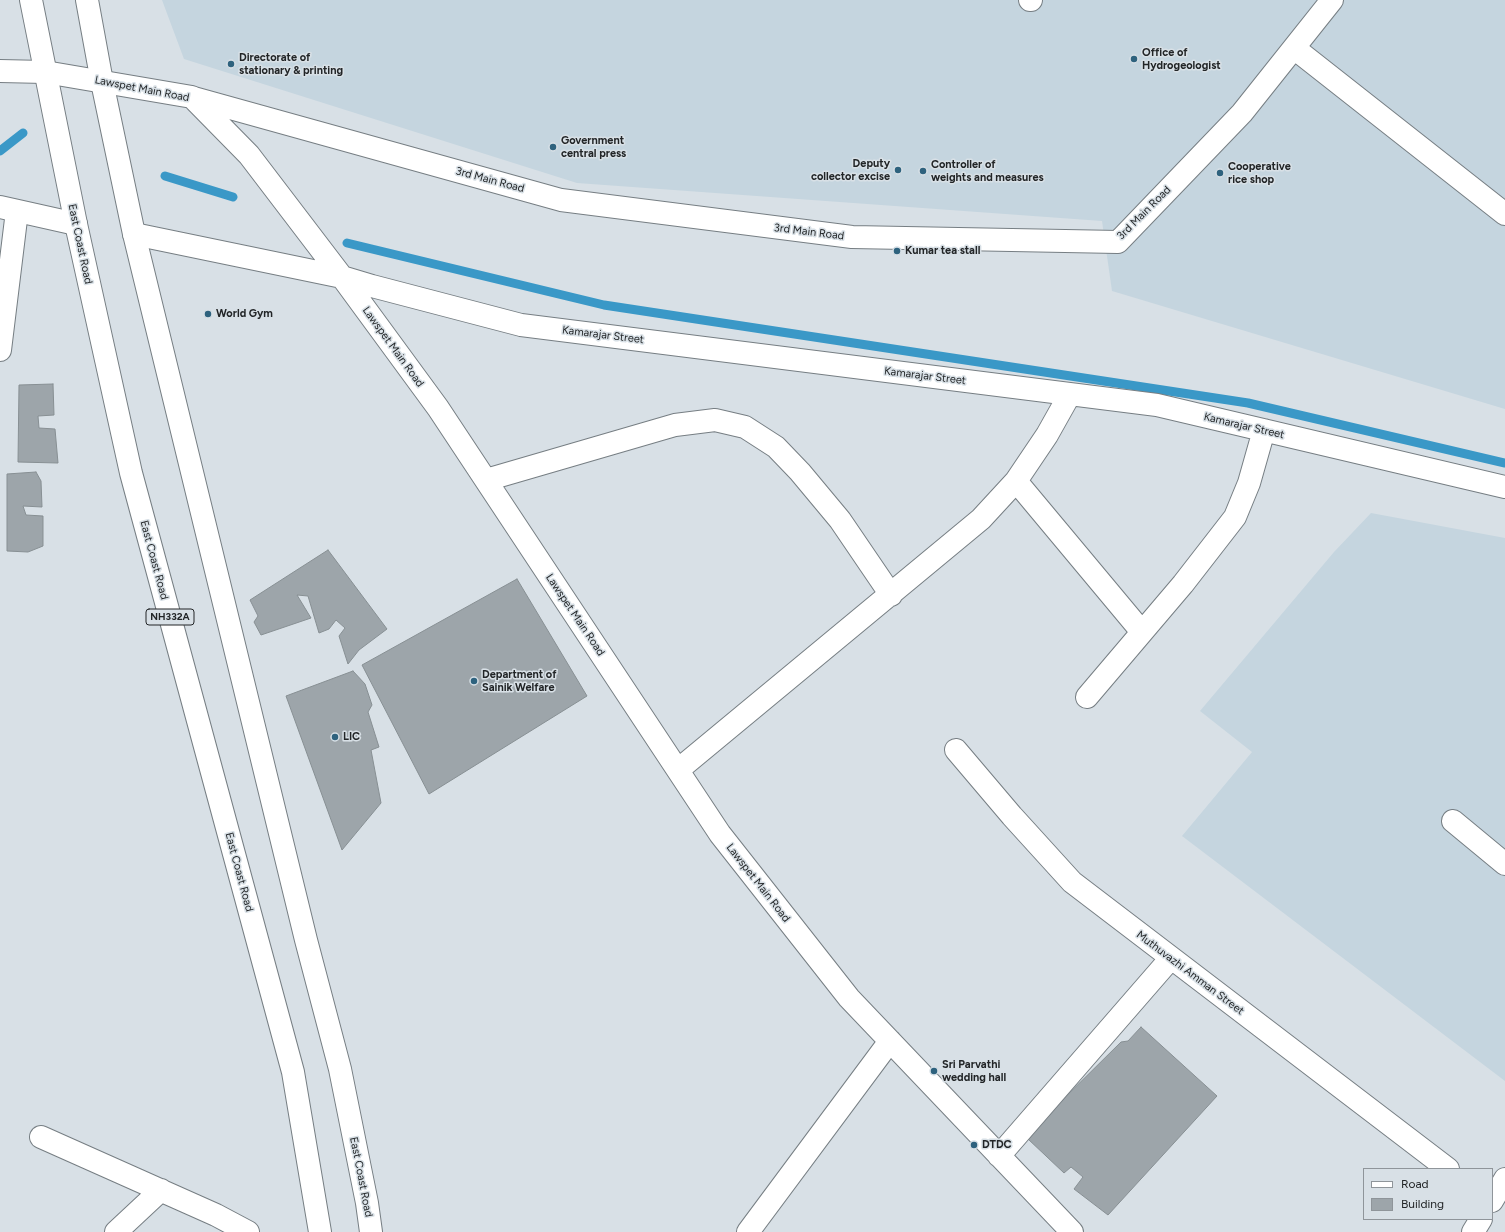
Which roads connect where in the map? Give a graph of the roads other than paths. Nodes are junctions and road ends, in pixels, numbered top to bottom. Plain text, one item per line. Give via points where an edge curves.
1 (31, 0) edge
2 (87, 0) edge
3 (1332, 0) edge
4 (1294, 48) junction
5 (0, 71) edge
6 (45, 72) junction
7 (102, 82) junction
8 (192, 97) junction
9 (8, 209) edge
10 (1505, 214) edge
11 (0, 224) edge
12 (76, 224) junction
13 (134, 234) junction
14 (342, 277) junction
15 (0, 350) edge
16 (1070, 394) junction
17 (1264, 430) junction
18 (486, 480) junction
19 (1016, 481) junction
20 (1505, 487) edge
21 (891, 595) junction
22 (1142, 632) junction
23 (1087, 697) dead end
24 (956, 750) dead end
25 (678, 770) junction
26 (1453, 821) dead end
27 (1505, 864) edge
28 (1170, 958) junction
29 (890, 1041) junction
30 (41, 1136) dead end
31 (1000, 1156) junction
32 (1447, 1168) edge
33 (1505, 1179) edge
34 (161, 1190) junction
35 (1493, 1199) edge
36 (116, 1232) edge
37 (248, 1232) edge
38 (320, 1232) edge
39 (372, 1232) edge
40 (748, 1232) edge
41 (1072, 1232) edge

1 - 6 main road, East Coast Road / NH332A
2 - 7 main road, East Coast Road
3 - 4 main road, 3rd Main Road
4 - 8 main road, 3rd Main Road via 1242,113 1118,242 852,238 561,200
4 - 10 main road
5 - 6 main road, Lawspet Main Road
6 - 7 main road, Lawspet Main Road
6 - 12 main road, East Coast Road / NH332A
7 - 8 main road, Lawspet Main Road
7 - 13 main road, East Coast Road
8 - 14 main road, Lawspet Main Road via 249,155
9 - 11 main road
9 - 12 main road
9 - 15 main road
12 - 38 main road, East Coast Road / NH332A via 131,474 293,1072
13 - 14 main road, Kamarajar Street
13 - 39 main road, East Coast Road via 304,932 340,1069
14 - 16 main road, Kamarajar Street via 521,324
14 - 18 main road, Lawspet Main Road via 438,408
16 - 17 main road, Kamarajar Street via 1157,405
16 - 19 main road via 1047,435
17 - 20 main road, Kamarajar Street
17 - 22 main road via 1250,483 1235,517
18 - 21 main road via 675,425 715,420 745,427 776,447 800,472 840,520
18 - 25 main road, Lawspet Main Road
19 - 21 main road via 981,519
19 - 22 main road
21 - 25 main road
22 - 23 main road
24 - 28 main road, Muthuvazhi Amman Street via 1072,882
25 - 29 main road, Lawspet Main Road via 720,834 849,998
26 - 27 main road
28 - 31 main road
28 - 32 main road, Muthuvazhi Amman Street
29 - 31 main road, Lawspet Main Road
29 - 40 main road
30 - 34 main road
31 - 41 main road, Lawspet Main Road
33 - 35 main road
34 - 36 main road
34 - 37 main road

